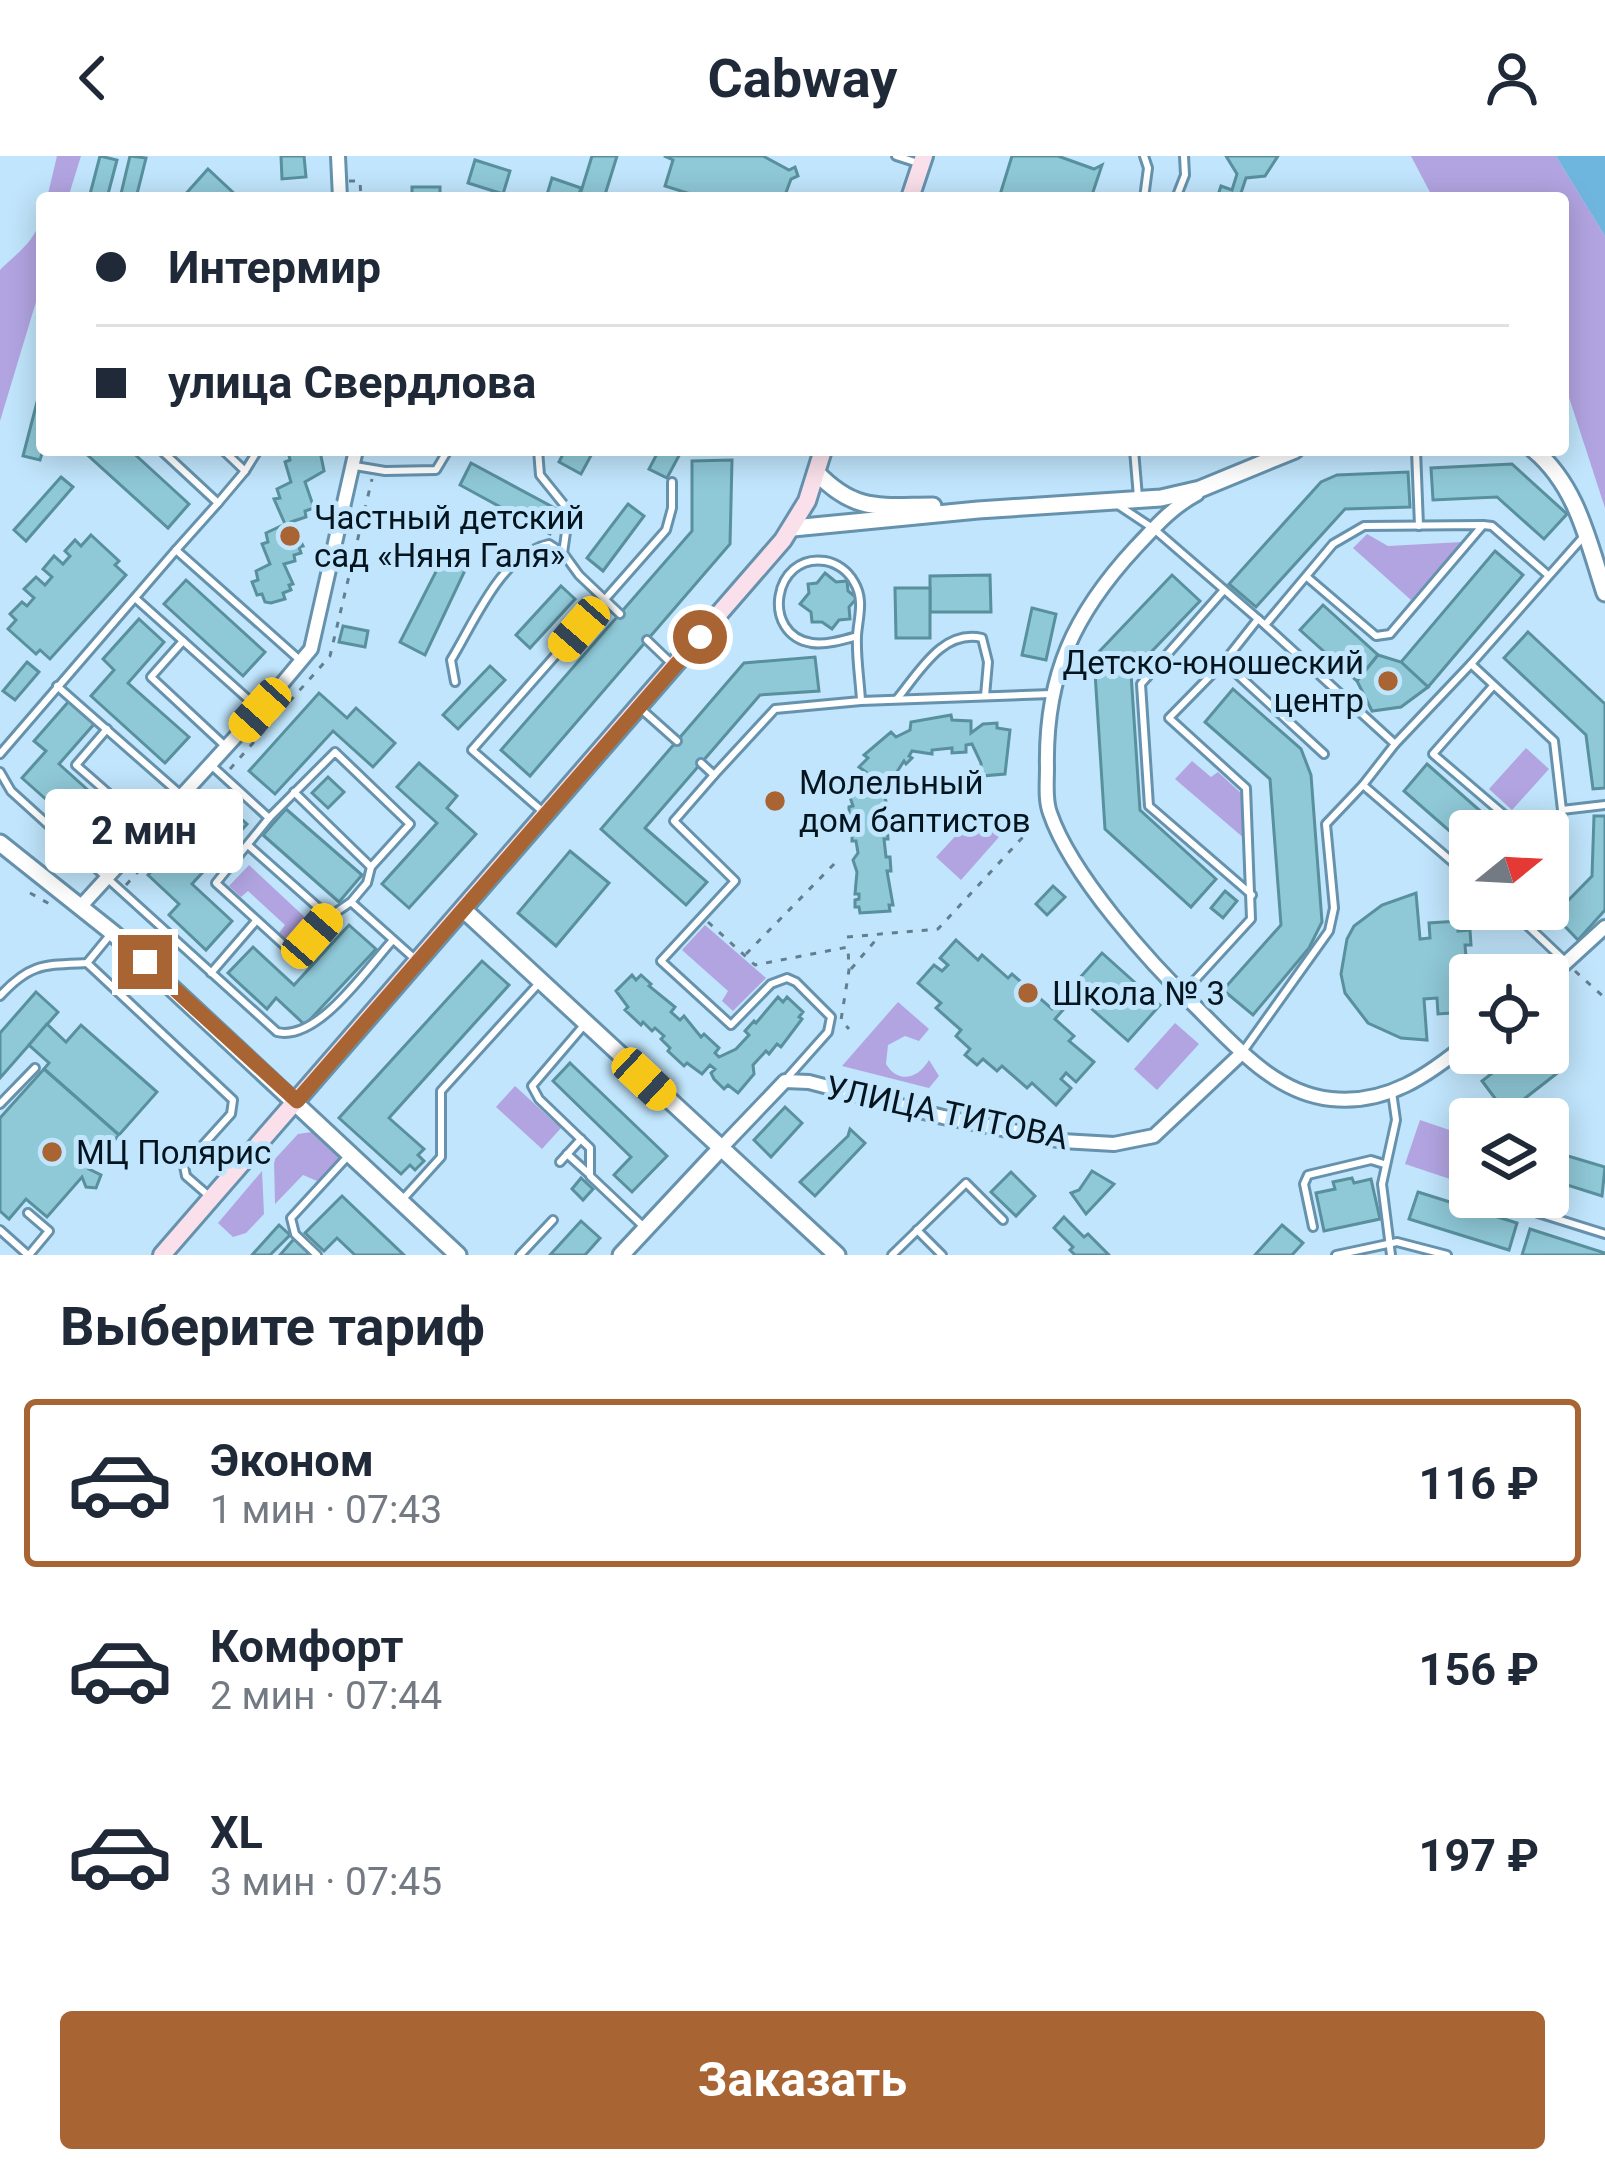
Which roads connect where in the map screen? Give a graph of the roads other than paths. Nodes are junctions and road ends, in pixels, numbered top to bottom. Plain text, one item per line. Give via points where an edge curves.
1 (338, 156) edge
2 (896, 156) edge
3 (1144, 156) edge
4 (1184, 156) edge
5 (923, 160) edge
6 (340, 192) edge
7 (912, 192) edge
8 (1145, 192) edge
9 (1178, 192) edge
10 (167, 456) edge
11 (229, 456) edge
12 (254, 456) edge
13 (356, 456) edge
14 (444, 456) edge
15 (538, 456) edge
16 (821, 456) edge
17 (1134, 456) edge
18 (1280, 456) edge
19 (1416, 456) edge
20 (1540, 456) edge
21 (355, 466) junction
22 (245, 471) junction
23 (816, 472) junction
24 (1222, 480) junction
25 (672, 482) dead end
26 (1138, 501) junction
27 (218, 503) junction
28 (1114, 503) junction
29 (978, 509) junction
30 (1483, 525) junction
31 (1419, 526) junction
32 (793, 528) junction
33 (1154, 529) junction
34 (1586, 535) junction
35 (176, 550) junction
36 (563, 553) junction
37 (1548, 575) junction
38 (1306, 577) junction
39 (1224, 590) junction
40 (1605, 593) edge
41 (135, 598) junction
42 (606, 598) junction
43 (620, 614) dead end
44 (1262, 622) junction
45 (857, 636) junction
46 (647, 640) dead end
47 (183, 641) junction
48 (302, 662) junction
49 (1224, 662) junction
50 (1471, 664) junction
51 (674, 667) junction
52 (455, 682) dead end
53 (57, 686) junction
54 (1493, 686) junction
55 (1051, 694) junction
56 (985, 696) junction
57 (861, 701) junction
58 (895, 701) junction
59 (640, 708) junction
60 (260, 710) junction
61 (107, 729) junction
62 (677, 741) dead end
63 (1395, 744) junction
64 (226, 747) junction
65 (0, 754) edge
66 (1324, 754) dead end
67 (700, 763) dead end
68 (211, 765) junction
69 (0, 772) edge
70 (714, 776) junction
71 (1363, 785) junction
72 (294, 792) junction
73 (182, 796) junction
74 (1605, 806) edge
75 (1498, 810) edge
76 (1562, 810) joint
77 (547, 815) junction
78 (269, 818) junction
79 (149, 830) junction
80 (0, 843) edge
81 (249, 845) junction
82 (1449, 860) edge
83 (371, 867) junction
84 (107, 876) junction
85 (1252, 895) junction
86 (351, 902) junction
87 (82, 905) junction
88 (464, 910) junction
89 (329, 917) junction
90 (256, 921) junction
91 (1605, 927) edge
92 (1533, 930) edge
93 (113, 933) junction
94 (393, 940) junction
95 (1558, 954) edge
96 (418, 962) junction
97 (87, 963) junction
98 (1569, 963) edge
99 (211, 973) junction
100 (540, 982) junction
101 (1182, 994) junction
102 (0, 997) edge
103 (585, 1024) junction
104 (1242, 1053) junction
105 (1449, 1058) edge
106 (34, 1068) dead end
107 (785, 1081) junction
108 (1392, 1092) junction
109 (297, 1101) junction
110 (0, 1104) edge
111 (581, 1139) junction
112 (720, 1149) junction
113 (352, 1152) junction
114 (567, 1154) junction
115 (560, 1162) dead end
116 (1384, 1164) junction
117 (590, 1176) junction
118 (212, 1198) junction
119 (402, 1200) junction
120 (28, 1213) dead end
121 (1554, 1218) edge
122 (553, 1220) dead end
123 (1003, 1220) dead end
124 (1313, 1227) dead end
125 (646, 1229) junction
126 (0, 1230) edge
127 (917, 1231) junction
128 (1605, 1234) edge
129 (1388, 1243) junction
130 (29, 1255) edge
131 (162, 1255) edge
132 (317, 1255) edge
133 (458, 1255) edge
134 (520, 1255) edge
135 (621, 1255) edge
136 (837, 1255) edge
137 (892, 1255) edge
138 (942, 1255) edge
139 (1336, 1255) edge
140 (1391, 1255) edge
141 (1447, 1255) edge

1 - 6 street
2 - 5 lane
3 - 8 lane
4 - 9 lane
5 - 7 main road
10 - 27 lane
11 - 22 lane
12 - 22 lane
13 - 21 street
14 - 21 lane via 436,470
15 - 36 lane via 540,475 569,511
16 - 23 main road
17 - 26 lane
18 - 24 street
19 - 31 lane
20 - 34 street via 1563,481
21 - 48 street via 316,637
22 - 27 lane
23 - 29 street via 856,502
23 - 32 main road
24 - 26 street
24 - 33 street
25 - 42 lane via 666,530
26 - 28 street
27 - 35 lane
28 - 29 street
28 - 33 lane
29 - 32 street
30 - 31 lane
30 - 37 lane
30 - 38 lane via 1390,634 1376,636
31 - 38 lane via 1364,526 1333,544
32 - 51 main road
33 - 39 lane
33 - 55 street via 1100,587 1068,641
34 - 37 lane
34 - 40 street
35 - 41 lane
35 - 48 lane
36 - 42 lane
36 - 52 lane via 549,544 531,548 503,575 451,660
37 - 50 lane
38 - 44 lane
39 - 44 lane
39 - 85 lane via 1141,684 1149,806
41 - 47 lane
41 - 53 lane
42 - 43 lane
42 - 77 lane via 472,750
44 - 49 lane
44 - 63 lane
45 - 45 lane via 859,594 844,570 818,560 785,578 779,615 795,636 814,644
45 - 57 lane
46 - 51 lane
47 - 60 lane
47 - 64 lane via 151,677
48 - 60 street
49 - 66 lane
49 - 85 lane via 1169,718 1246,788
50 - 54 lane
50 - 63 lane
51 - 59 main road
53 - 61 lane
53 - 65 lane
54 - 75 lane via 1433,754
54 - 76 lane via 1554,741
55 - 56 lane
55 - 101 street via 1048,809 1091,884
56 - 58 lane
56 - 58 lane via 986,647 966,634 949,640
57 - 58 lane
57 - 70 lane via 776,709
59 - 62 lane
59 - 77 main road
60 - 64 street
61 - 73 lane
61 - 79 lane via 76,765
63 - 71 lane
64 - 68 street
67 - 70 lane
68 - 73 street
68 - 78 lane
69 - 84 lane
70 - 107 lane via 674,821 736,881 661,961 731,1025 770,984 787,978 824,1009 828,1032
71 - 82 lane
71 - 104 lane via 1326,824 1334,908 1328,931
72 - 78 lane
72 - 83 lane
72 - 83 lane via 334,752 410,824
73 - 79 street
74 - 76 lane
77 - 88 main road
78 - 81 lane
79 - 84 street
80 - 87 street
81 - 89 lane
81 - 90 lane via 215,883
83 - 86 lane
84 - 87 street
84 - 99 lane
85 - 101 lane via 1251,919
86 - 89 lane
86 - 94 lane
87 - 93 street
88 - 96 main road
88 - 100 street
89 - 90 lane via 295,956
90 - 99 lane
91 - 98 street
92 - 95 lane
93 - 97 lane
93 - 109 street
94 - 96 lane
94 - 99 lane via 315,1025 295,1034 266,1024
96 - 109 main road
97 - 102 lane via 36,966
97 - 118 lane via 233,1100 231,1114 184,1166
100 - 103 street
100 - 119 lane via 441,1091 441,1157
101 - 104 street
103 - 111 lane via 532,1086
103 - 112 street
104 - 107 street, УЛИЦА ТИТОВА via 1154,1136 1114,1144 1062,1141
104 - 108 street via 1316,1097
105 - 108 street
106 - 110 lane
107 - 112 street, УЛИЦА ТИТОВА
108 - 116 lane via 1396,1120
109 - 113 street
109 - 118 main road
111 - 114 lane
111 - 117 lane via 592,1155
112 - 125 street, УЛИЦА ТИТОВА
112 - 136 street
113 - 119 street
113 - 132 lane via 291,1218
114 - 115 lane
114 - 117 lane
116 - 124 lane via 1308,1175
116 - 129 lane
117 - 125 lane
118 - 131 main road
119 - 133 street
120 - 130 lane via 50,1231
121 - 128 lane
122 - 134 lane
123 - 127 lane via 966,1183
125 - 135 street, УЛИЦА ТИТОВА
126 - 130 lane
127 - 137 lane
127 - 138 lane
129 - 139 lane
129 - 140 lane
129 - 141 lane

